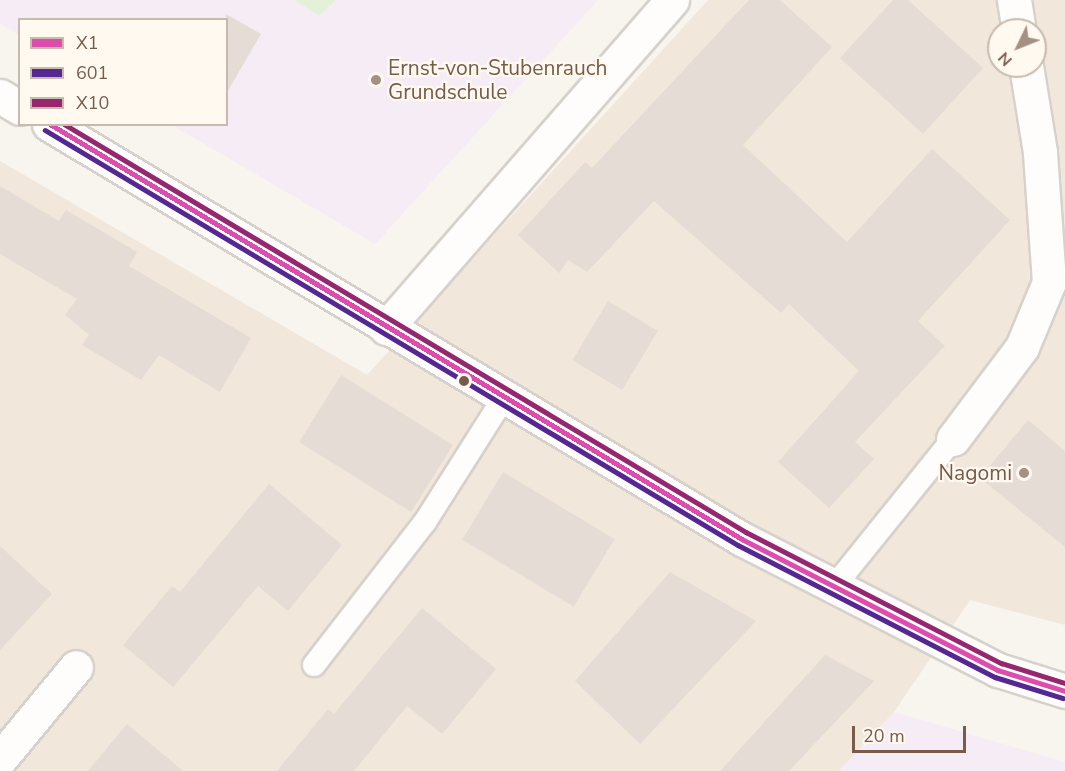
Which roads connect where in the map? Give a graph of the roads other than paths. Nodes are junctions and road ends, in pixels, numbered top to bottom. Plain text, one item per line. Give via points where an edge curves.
1 (672, 0) edge
2 (1014, 0) edge
3 (1017, 18) edge
4 (1028, 78) edge
5 (0, 96) edge
6 (18, 107) edge
7 (52, 126) edge
8 (386, 327) junction
9 (503, 399) junction
10 (953, 439) joint
11 (832, 589) junction
12 (314, 665) dead end
13 (76, 667) dead end
14 (1065, 691) edge
15 (0, 759) edge

1 - 8 street
2 - 3 street
4 - 10 street via 1040,152 1049,282 1022,347
5 - 6 street
7 - 8 street
8 - 9 street
9 - 11 street
9 - 12 lane via 425,522
10 - 11 lane
11 - 14 street via 998,670
13 - 15 street

